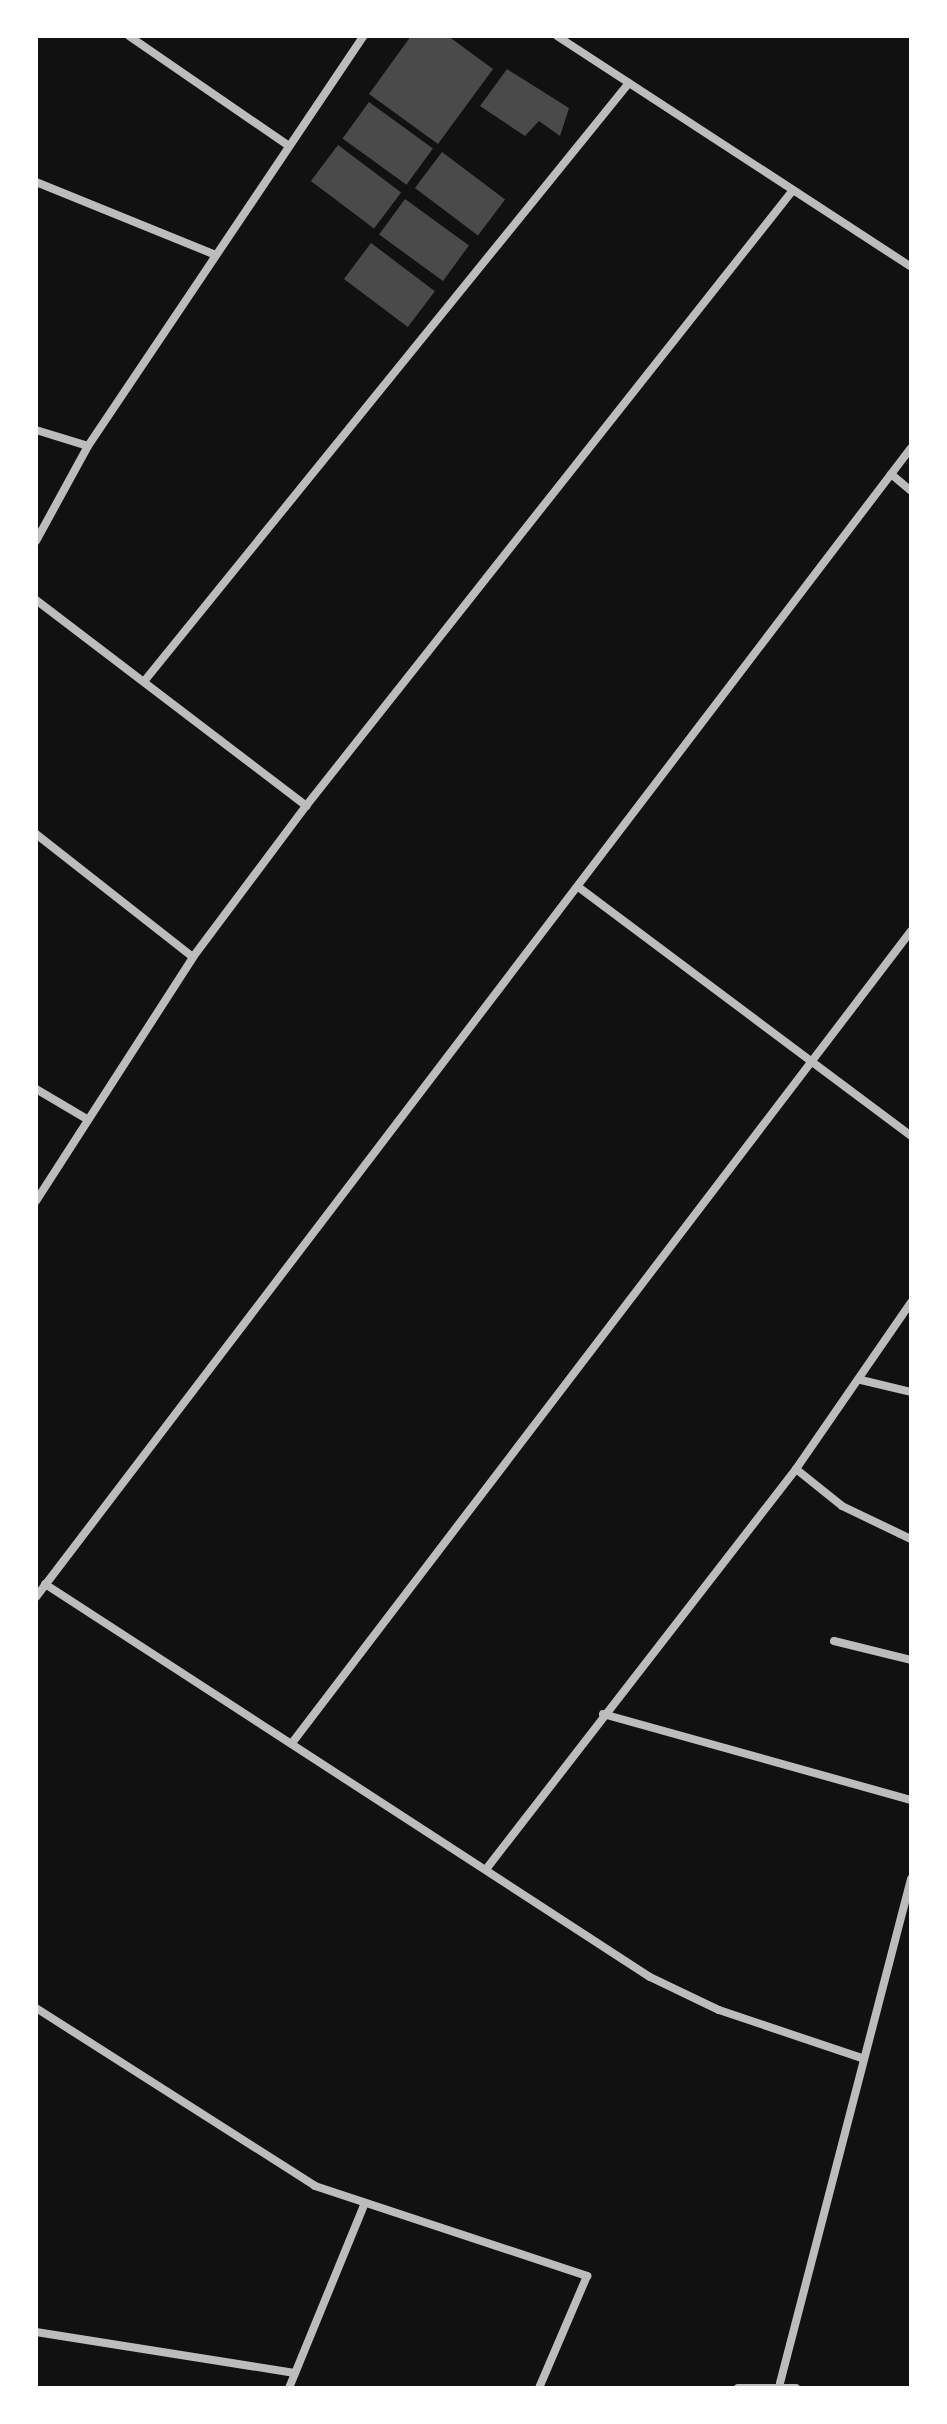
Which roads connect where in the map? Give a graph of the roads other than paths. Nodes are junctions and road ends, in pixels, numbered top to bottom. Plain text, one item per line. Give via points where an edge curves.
1 (129, 36) edge
2 (363, 36) edge
3 (557, 36) edge
4 (629, 83) junction
5 (289, 146) junction
6 (36, 182) edge
7 (793, 190) junction
8 (216, 255) junction
9 (911, 267) edge
10 (36, 430) edge
11 (88, 446) junction
12 (911, 448) edge
13 (891, 474) junction
14 (911, 491) edge
15 (36, 541) edge
16 (36, 600) edge
17 (146, 679) junction
18 (306, 806) junction
19 (36, 834) edge
20 (581, 889) junction
21 (911, 931) edge
22 (193, 957) junction
23 (814, 1064) junction
24 (36, 1089) edge
25 (87, 1119) junction
26 (911, 1136) edge
27 (36, 1201) edge
28 (911, 1302) edge
29 (861, 1380) junction
30 (911, 1392) edge
31 (796, 1469) junction
32 (911, 1539) edge
33 (45, 1584) junction
34 (36, 1597) edge
35 (834, 1641) dead end
36 (911, 1660) edge
37 (603, 1714) junction
38 (292, 1743) junction
39 (911, 1800) edge
40 (487, 1868) junction
41 (911, 1879) edge
42 (36, 2008) edge
43 (862, 2058) junction
44 (365, 2203) junction
45 (36, 2332) edge
46 (295, 2373) junction
47 (780, 2383) junction
48 (289, 2388) edge
49 (539, 2388) edge
50 (738, 2388) edge
51 (796, 2388) edge

1 - 5 street
2 - 5 street
3 - 4 street
4 - 7 street
4 - 17 street
5 - 8 street
6 - 8 street
7 - 9 street
7 - 18 street
8 - 11 street
10 - 11 street
11 - 15 street
12 - 13 street
13 - 14 street
13 - 20 street
16 - 17 street
17 - 18 street
18 - 22 street
19 - 22 street
20 - 23 street
20 - 33 street
21 - 23 street
22 - 25 street
23 - 26 street
23 - 38 street
24 - 25 street
25 - 27 street
28 - 29 street
29 - 30 street
29 - 31 street
31 - 32 street via 842,1506
31 - 37 street
33 - 34 street
33 - 38 street
35 - 36 street
37 - 39 street
37 - 40 street
38 - 40 street
40 - 43 street via 650,1977 719,2010
41 - 43 street
42 - 44 street via 315,2186
43 - 47 street
44 - 46 street
44 - 49 street via 587,2276
45 - 46 street
46 - 48 street
47 - 50 street
47 - 51 street

